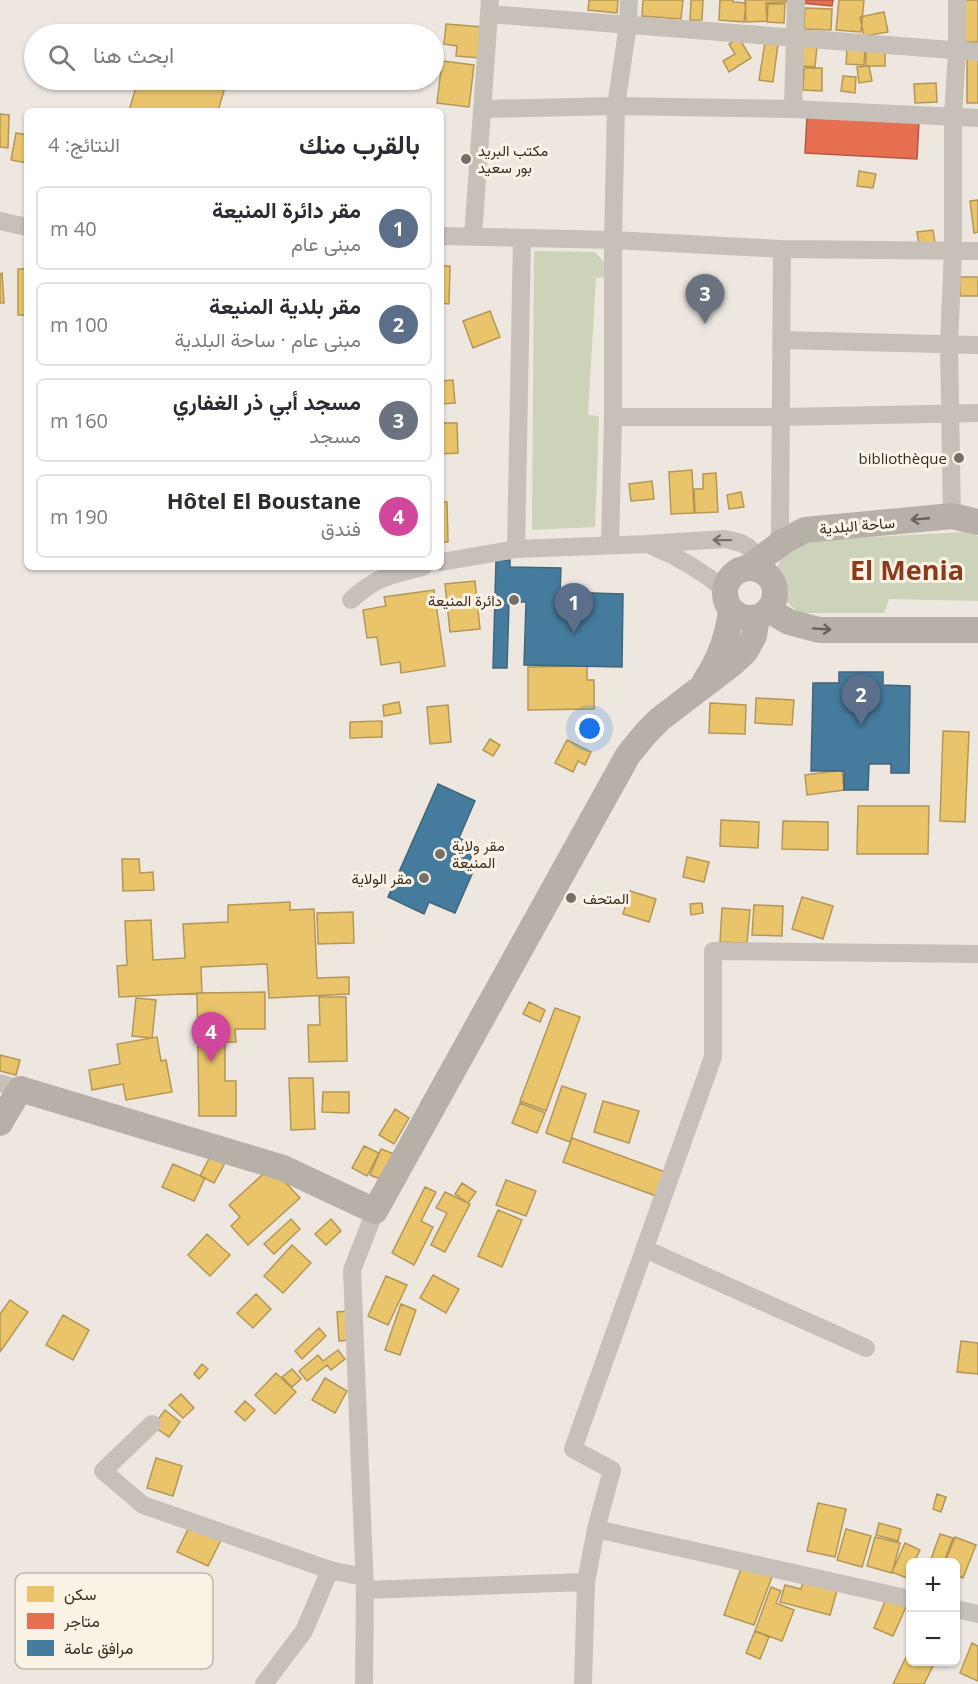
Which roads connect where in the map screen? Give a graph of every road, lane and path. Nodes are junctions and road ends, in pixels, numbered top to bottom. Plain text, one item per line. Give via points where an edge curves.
1 (629, 0) edge
2 (796, 0) edge
3 (957, 0) edge
4 (490, 7) edge
5 (627, 25) junction
6 (794, 39) junction
7 (957, 51) junction
8 (978, 52) edge
9 (616, 106) junction
10 (793, 108) junction
11 (482, 109) junction
12 (953, 116) junction
13 (978, 117) edge
14 (0, 221) edge
15 (24, 226) edge
16 (444, 236) edge
17 (473, 236) junction
18 (522, 238) junction
19 (612, 240) junction
20 (782, 249) junction
21 (953, 250) junction
22 (978, 251) edge
23 (782, 340) junction
24 (949, 345) junction
25 (978, 345) edge
26 (950, 413) junction
27 (978, 413) edge
28 (613, 417) junction
29 (781, 417) junction
30 (952, 516) junction
31 (978, 522) edge
32 (647, 544) junction
33 (609, 545) junction
34 (516, 549) junction
35 (444, 561) edge
36 (763, 561) junction
37 (411, 570) edge
38 (351, 600) dead end
39 (728, 600) junction
40 (763, 614) junction
41 (978, 630) edge
42 (698, 691) junction
43 (978, 954) edge
44 (10, 1086) edge
45 (0, 1123) edge
46 (375, 1211) junction
47 (645, 1249) junction
48 (866, 1348) dead end
49 (152, 1424) dead end
50 (596, 1529) junction
51 (330, 1570) junction
52 (586, 1581) junction
53 (364, 1583) junction
54 (906, 1598) edge
55 (960, 1610) edge
56 (978, 1614) edge
57 (264, 1684) edge
58 (364, 1684) edge
59 (583, 1684) edge

1 - 5 street
2 - 6 street
3 - 7 street
4 - 5 street
4 - 11 street
5 - 6 street
5 - 9 street
6 - 7 street
6 - 10 street
7 - 8 street
7 - 12 street
9 - 10 street
9 - 11 street
9 - 19 street
10 - 12 street
11 - 17 street
12 - 13 street
12 - 21 street
14 - 15 street
16 - 17 street
17 - 18 street
18 - 19 street
18 - 34 street
19 - 20 street
19 - 28 street
20 - 21 street
20 - 23 street
21 - 22 street
21 - 24 street
23 - 24 street
23 - 29 street
24 - 25 street
24 - 26 street
26 - 27 street
26 - 29 street
26 - 30 street
28 - 29 street
28 - 33 street
29 - 36 street via 780,531
30 - 31 street, ساحة البلدية
30 -> 36 street, ساحة البلدية via 813,529 797,533
32 - 33 street
36 -> 32 street via 748,547 725,538
32 - 39 street via 711,578
33 - 34 street
34 - 35 street
36 - 39 street via 733,575 727,582
36 - 40 street via 775,595
37 - 38 street via 382,577
39 - 40 street via 737,615 745,618
39 - 42 street via 729,624 721,651
40 -> 41 street via 819,630
40 - 42 street via 745,652
42 - 46 street via 660,718 628,755
43 - 47 street via 713,951 714,1057
44 - 45 street
44 - 46 street via 283,1168
46 - 53 street via 352,1270
47 - 48 street
47 - 50 street via 573,1449 612,1470
49 - 51 street via 103,1471 143,1505
50 - 52 street
50 - 54 street
51 - 53 street
51 - 57 street via 304,1631
52 - 53 street
52 - 59 street
53 - 58 street
55 - 56 street

